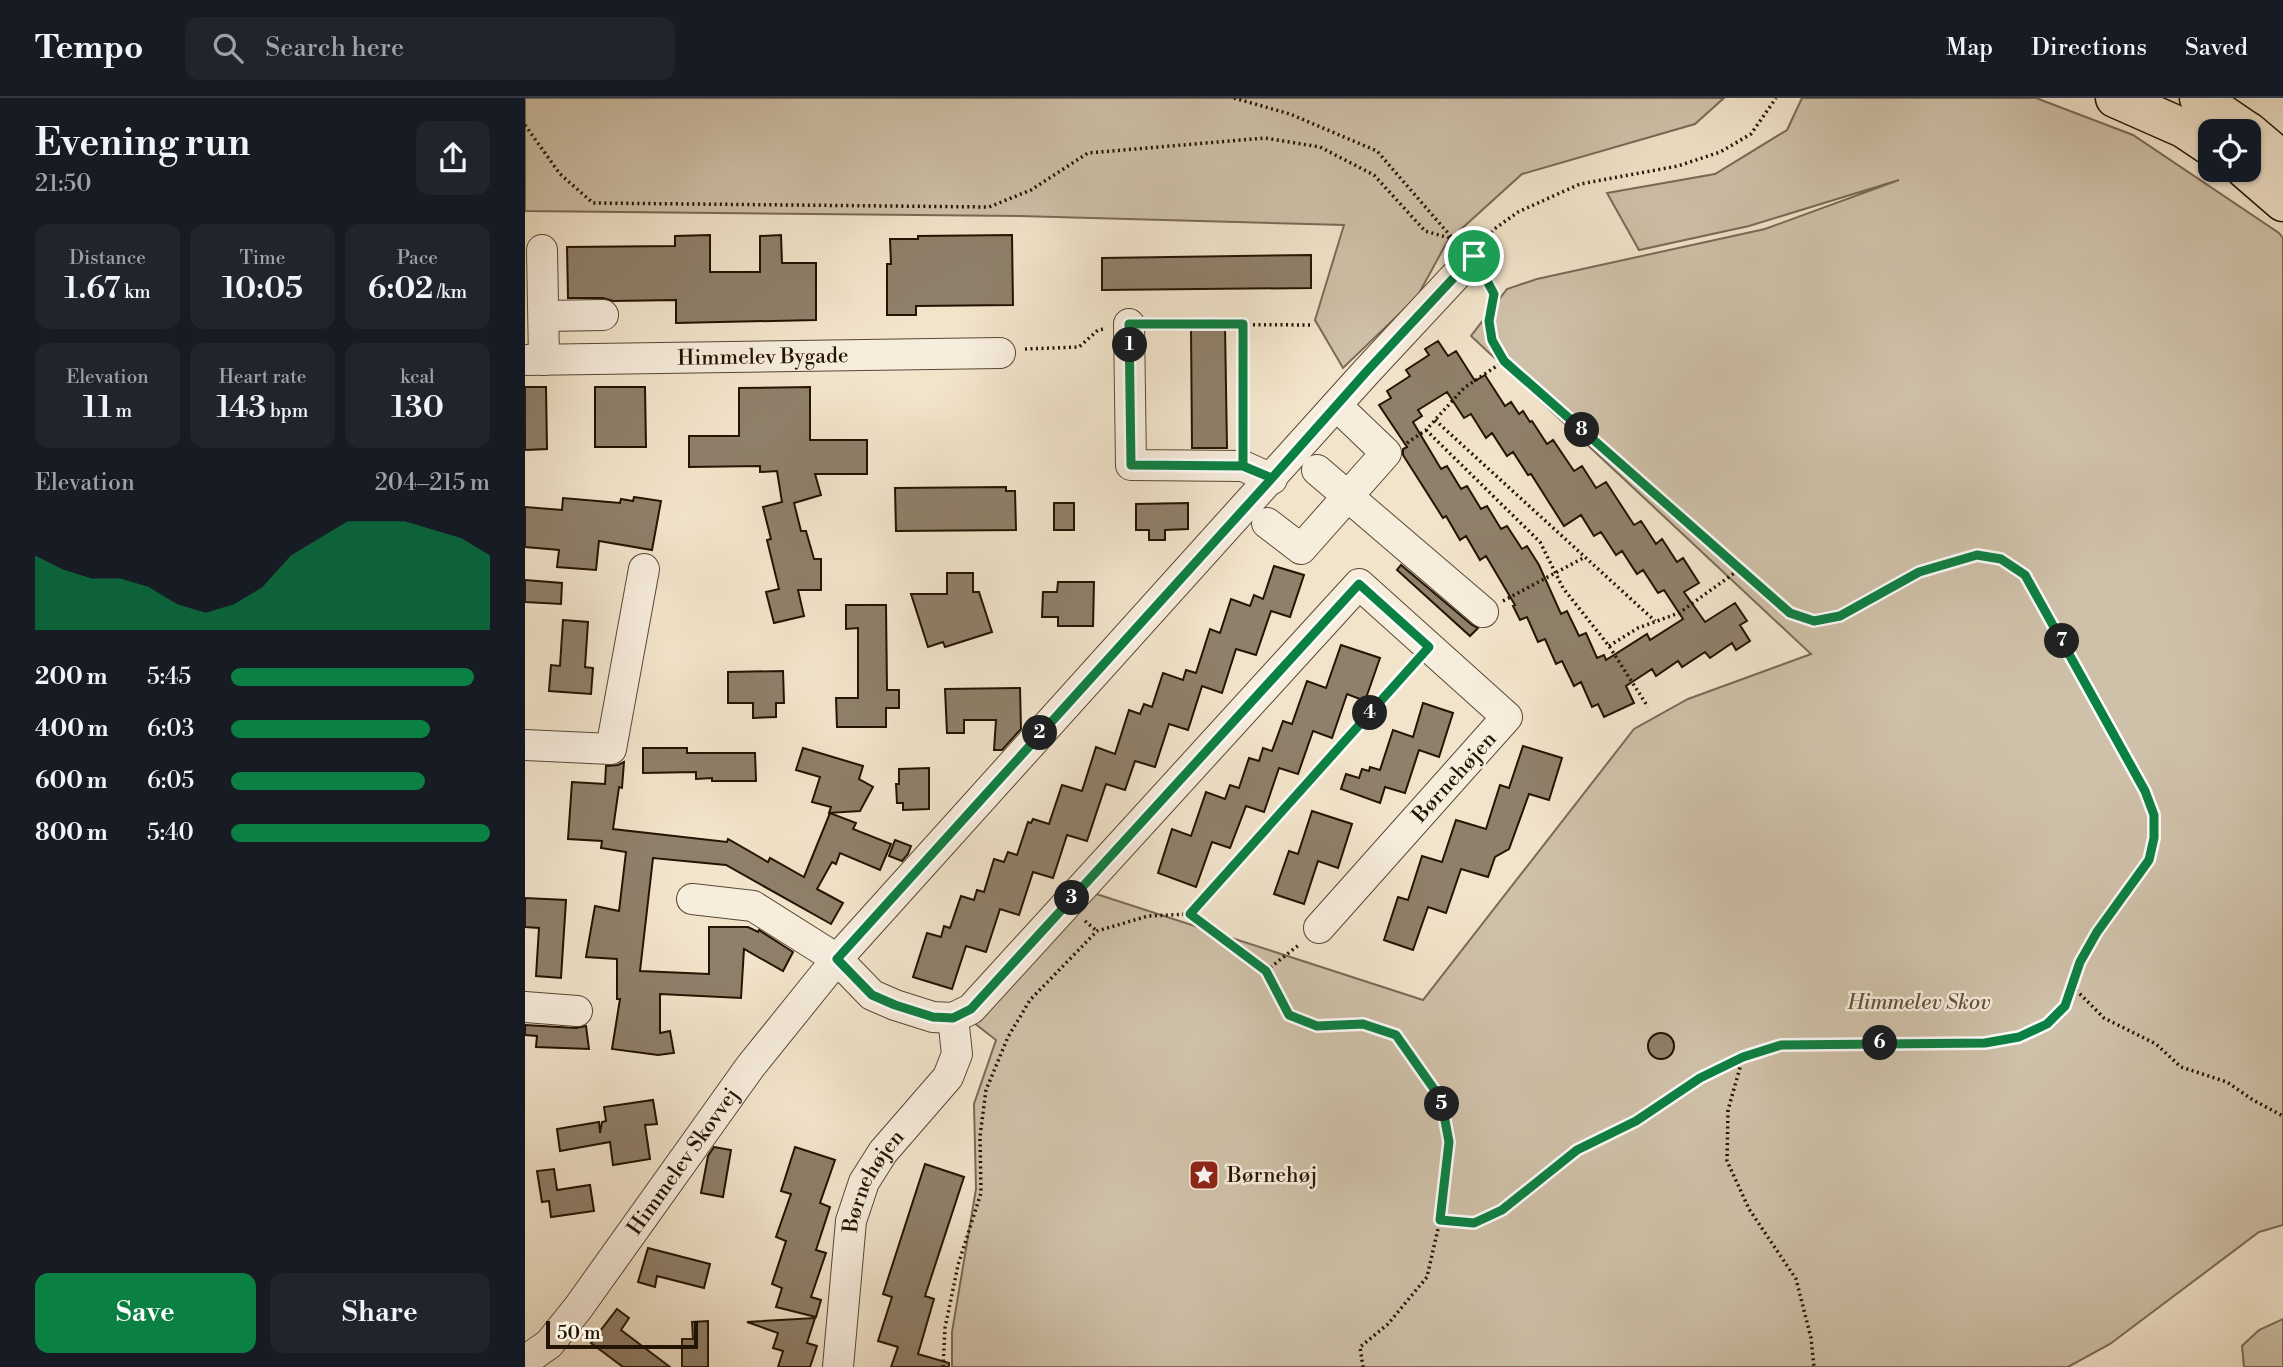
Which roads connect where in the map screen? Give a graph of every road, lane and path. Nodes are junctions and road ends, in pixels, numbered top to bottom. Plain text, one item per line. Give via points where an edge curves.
1 (1234, 98) edge
2 (1776, 98) edge
3 (2115, 98) edge
4 (2199, 98) edge
5 (2229, 119) edge
6 (525, 125) edge
7 (2198, 138) edge
8 (2261, 143) edge
9 (2283, 161) edge
10 (2260, 182) edge
11 (2283, 202) edge
12 (1464, 248) junction
13 (542, 250) dead end
14 (603, 315) dead end
15 (544, 316) junction
16 (1129, 324) junction
17 (1243, 324) junction
18 (1313, 325) dead end
19 (1034, 348) dead end
20 (1000, 353) dead end
21 (535, 360) edge
22 (1504, 361) junction
23 (1337, 406) junction
24 (1435, 420) junction
25 (1426, 430) junction
26 (1386, 453) junction
27 (1243, 466) junction
28 (1317, 470) dead end
29 (1272, 478) junction
30 (1348, 496) junction
31 (1267, 523) dead end
32 (1584, 557) junction
33 (644, 569) dead end
34 (1740, 569) junction
35 (1555, 573) junction
36 (1483, 612) joint
37 (1655, 621) junction
38 (1609, 646) junction
39 (1429, 647) junction
40 (1648, 707) dead end
41 (525, 745) edge
42 (692, 900) dead end
43 (1190, 914) junction
44 (1319, 928) joint
45 (837, 959) junction
46 (1266, 971) junction
47 (2072, 986) junction
48 (525, 1007) edge
49 (577, 1011) dead end
50 (953, 1018) junction
51 (1743, 1057) junction
52 (2283, 1116) edge
53 (1440, 1220) junction
54 (525, 1361) edge
55 (838, 1367) edge
56 (943, 1367) edge
57 (1363, 1367) edge
58 (1814, 1367) edge

1 - 12 path via 1290,114 1377,151
2 - 12 path via 1751,134 1720,152 1678,166 1580,184 1518,212
3 - 7 main road
4 - 5 main road
6 - 12 path via 560,174 593,203 989,207 1031,190 1088,153 1265,138 1320,147 1374,175 1425,231
8 - 9 main road
10 - 11 main road
12 - 22 path via 1494,294 1489,321 1492,340
12 - 23 street, Himmelev Skovvej
13 - 15 street
14 - 15 street
15 - 21 street
16 - 17 path
16 - 19 path via 1098,330 1079,347
16 - 27 street via 1131,465
17 - 18 path
17 - 27 path
20 - 21 street, Himmelev Bygade
22 - 24 path via 1464,388
22 - 34 path
23 - 26 street
23 - 29 street, Himmelev Skovvej
24 - 25 path
24 - 32 path
25 - 26 path
25 - 35 path via 1540,542
26 - 30 street
27 - 29 street
28 - 30 street
29 - 45 street, Himmelev Skovvej
30 - 31 street via 1301,549
30 - 36 street
32 - 35 path
32 - 37 path
33 - 41 street via 611,749
34 - 37 path via 1679,613
34 - 47 path via 1790,613 1814,621 1840,616 1919,572 1977,555 2001,559 2025,575 2154,815 2149,860 2097,932
35 - 36 path
35 - 38 path
37 - 38 path
38 - 40 path
39 - 43 path
39 - 44 street, Børnehøjen via 1507,717
39 - 50 street, Børnehøjen via 1359,584 971,1009
42 - 45 street via 753,906
43 - 46 path
43 - 56 path via 1149,916 1097,931 1030,1000 1008,1037 986,1090 980,1136 981,1193 958,1265 945,1328
44 - 46 path
45 - 50 street via 872,995 933,1017
45 - 54 street, Himmelev Skovvej via 750,1068 578,1308 549,1344
46 - 53 path via 1289,1015 1317,1026 1363,1024 1396,1035 1441,1099 1449,1142
47 - 51 path via 2065,1006 2047,1024 2019,1037 1985,1043 1781,1045
47 - 52 path via 2104,1018 2156,1044 2181,1068 2227,1082
48 - 49 street
50 - 55 street, Børnehøjen via 957,1054 948,1077 883,1152 864,1182 851,1221
51 - 53 path via 1700,1078 1636,1121 1577,1150 1502,1210 1474,1223
51 - 58 path via 1728,1110 1727,1161 1749,1209 1796,1279
53 - 57 path via 1427,1277 1388,1324 1360,1348

